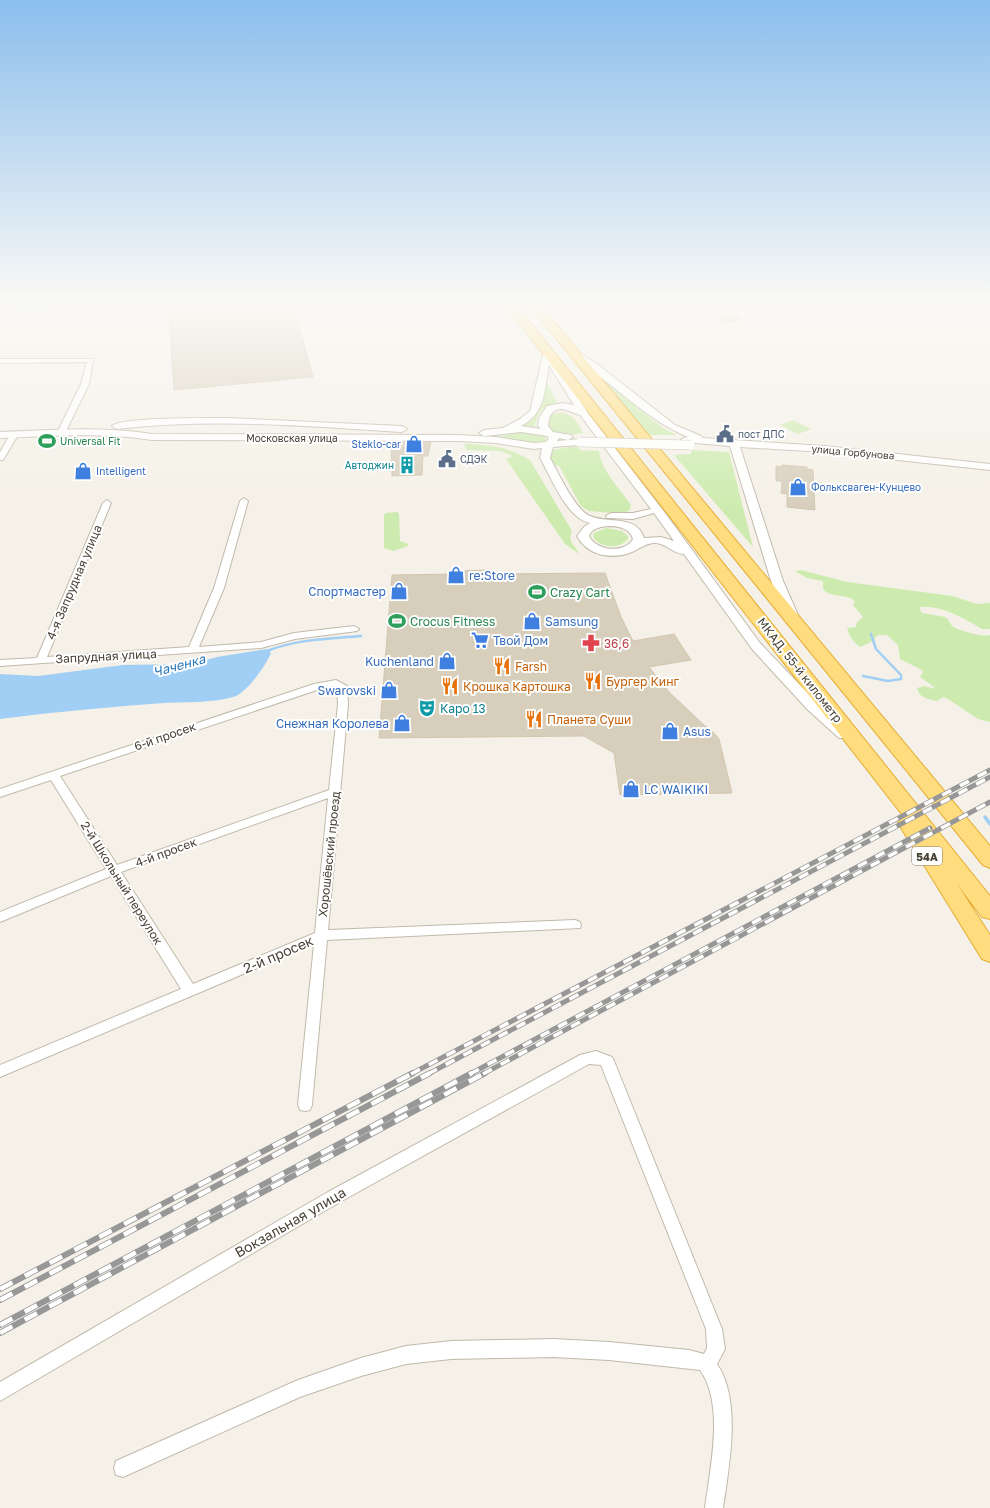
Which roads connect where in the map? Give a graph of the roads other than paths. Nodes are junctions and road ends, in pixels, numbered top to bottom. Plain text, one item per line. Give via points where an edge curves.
1 (88, 370) edge
2 (543, 370) edge
3 (558, 370) edge
4 (562, 370) edge
5 (587, 370) edge
6 (600, 370) edge
7 (583, 413) junction
8 (156, 421) junction
9 (498, 431) junction
10 (75, 432) junction
11 (61, 433) junction
12 (14, 434) junction
13 (0, 435) edge
14 (143, 435) junction
15 (490, 439) junction
16 (551, 440) junction
17 (692, 441) junction
18 (508, 442) junction
19 (735, 445) junction
20 (0, 458) edge
21 (547, 463) junction
22 (990, 467) edge
23 (644, 493) junction
24 (568, 498) junction
25 (244, 501) dead end
26 (107, 503) dead end
27 (649, 512) junction
28 (612, 523) junction
29 (584, 533) junction
30 (637, 544) junction
31 (690, 558) junction
32 (354, 629) dead end
33 (805, 637) junction
34 (192, 651) junction
35 (41, 660) junction
36 (0, 663) edge
37 (331, 683) joint
38 (868, 757) junction
39 (53, 774) junction
40 (882, 774) junction
41 (334, 792) junction
42 (0, 793) edge
43 (990, 860) edge
44 (115, 870) junction
45 (990, 911) edge
46 (0, 917) edge
47 (575, 925) dead end
48 (320, 936) junction
49 (990, 953) edge
50 (190, 991) junction
51 (0, 1071) edge
52 (305, 1105) dead end
53 (707, 1365) junction
54 (0, 1392) edge
55 (123, 1468) dead end
56 (714, 1508) edge

1 - 11 street via 85,384
2 - 9 street via 536,409 531,416
3 - 7 street
4 - 38 highway, МКАД, 55-й километр
5 - 33 highway, МКАД, 55-й километр
6 - 17 street
7 - 16 street via 574,407 564,405 548,409 543,426
7 - 23 street
8 - 9 street, Московская улица via 302,422 455,433
8 - 10 street, Московская улица
8 - 14 street via 144,426 141,430
9 - 15 street via 488,435
9 - 16 street, Московская улица via 526,430
10 - 11 street, Московская улица
10 - 14 street, Московская улица
11 - 12 street, Московская улица
12 - 13 street, Московская улица
12 - 20 street
14 - 15 street, Московская улица
15 - 18 street, Московская улица
16 - 17 street, улица Горбунова, bridge
16 - 18 street, Московская улица via 534,446
16 - 21 street via 545,454
17 - 19 street, улица Горбунова
18 - 21 street
19 - 22 street, улица Горбунова via 824,449
19 - 33 street via 777,581 786,604
21 - 24 street
23 - 27 street
23 - 31 street
24 - 27 street via 582,510 596,515 623,517
24 - 28 street via 582,517
24 - 29 street via 570,508
25 - 34 street via 220,588
26 - 35 street, 4-я Запрудная улица
27 - 28 street via 639,520
28 - 29 street via 592,526
28 - 30 street via 627,526 637,533
29 - 30 street via 587,544 600,550 621,551 631,549
30 - 31 street via 652,540 668,541
31 - 38 street via 756,646 812,706
32 - 34 street, Запрудная улица via 294,636 261,645
33 - 43 highway, МКАД, 55-й километр
34 - 35 street, Запрудная улица
35 - 36 street, Запрудная улица
37 - 39 street, 6-й просек
37 - 41 street, Хорошёвский проезд via 340,684 343,689
38 - 40 highway, МКАД, 55-й километр
39 - 42 street, 6-й просек
39 - 44 street, 2-й Школьный переулок
40 - 45 highway, МКАД, 55-й километр
40 - 49 highway, 54А via 928,857
41 - 44 street, 4-й просек
41 - 48 street, Хорошёвский проезд
44 - 46 street, 4-й просек
44 - 50 street, 2-й Школьный переулок
47 - 48 street, 2-й просек via 339,933
48 - 50 street, 2-й просек
48 - 52 street, Хорошёвский проезд
50 - 51 street, 2-й просек
53 - 54 street, Вокзальная улица via 716,1349 714,1329 607,1062 600,1057 585,1059 334,1197
53 - 55 street via 689,1359 553,1348 451,1350 406,1355 361,1367 298,1389
53 - 56 street via 721,1396 723,1432

